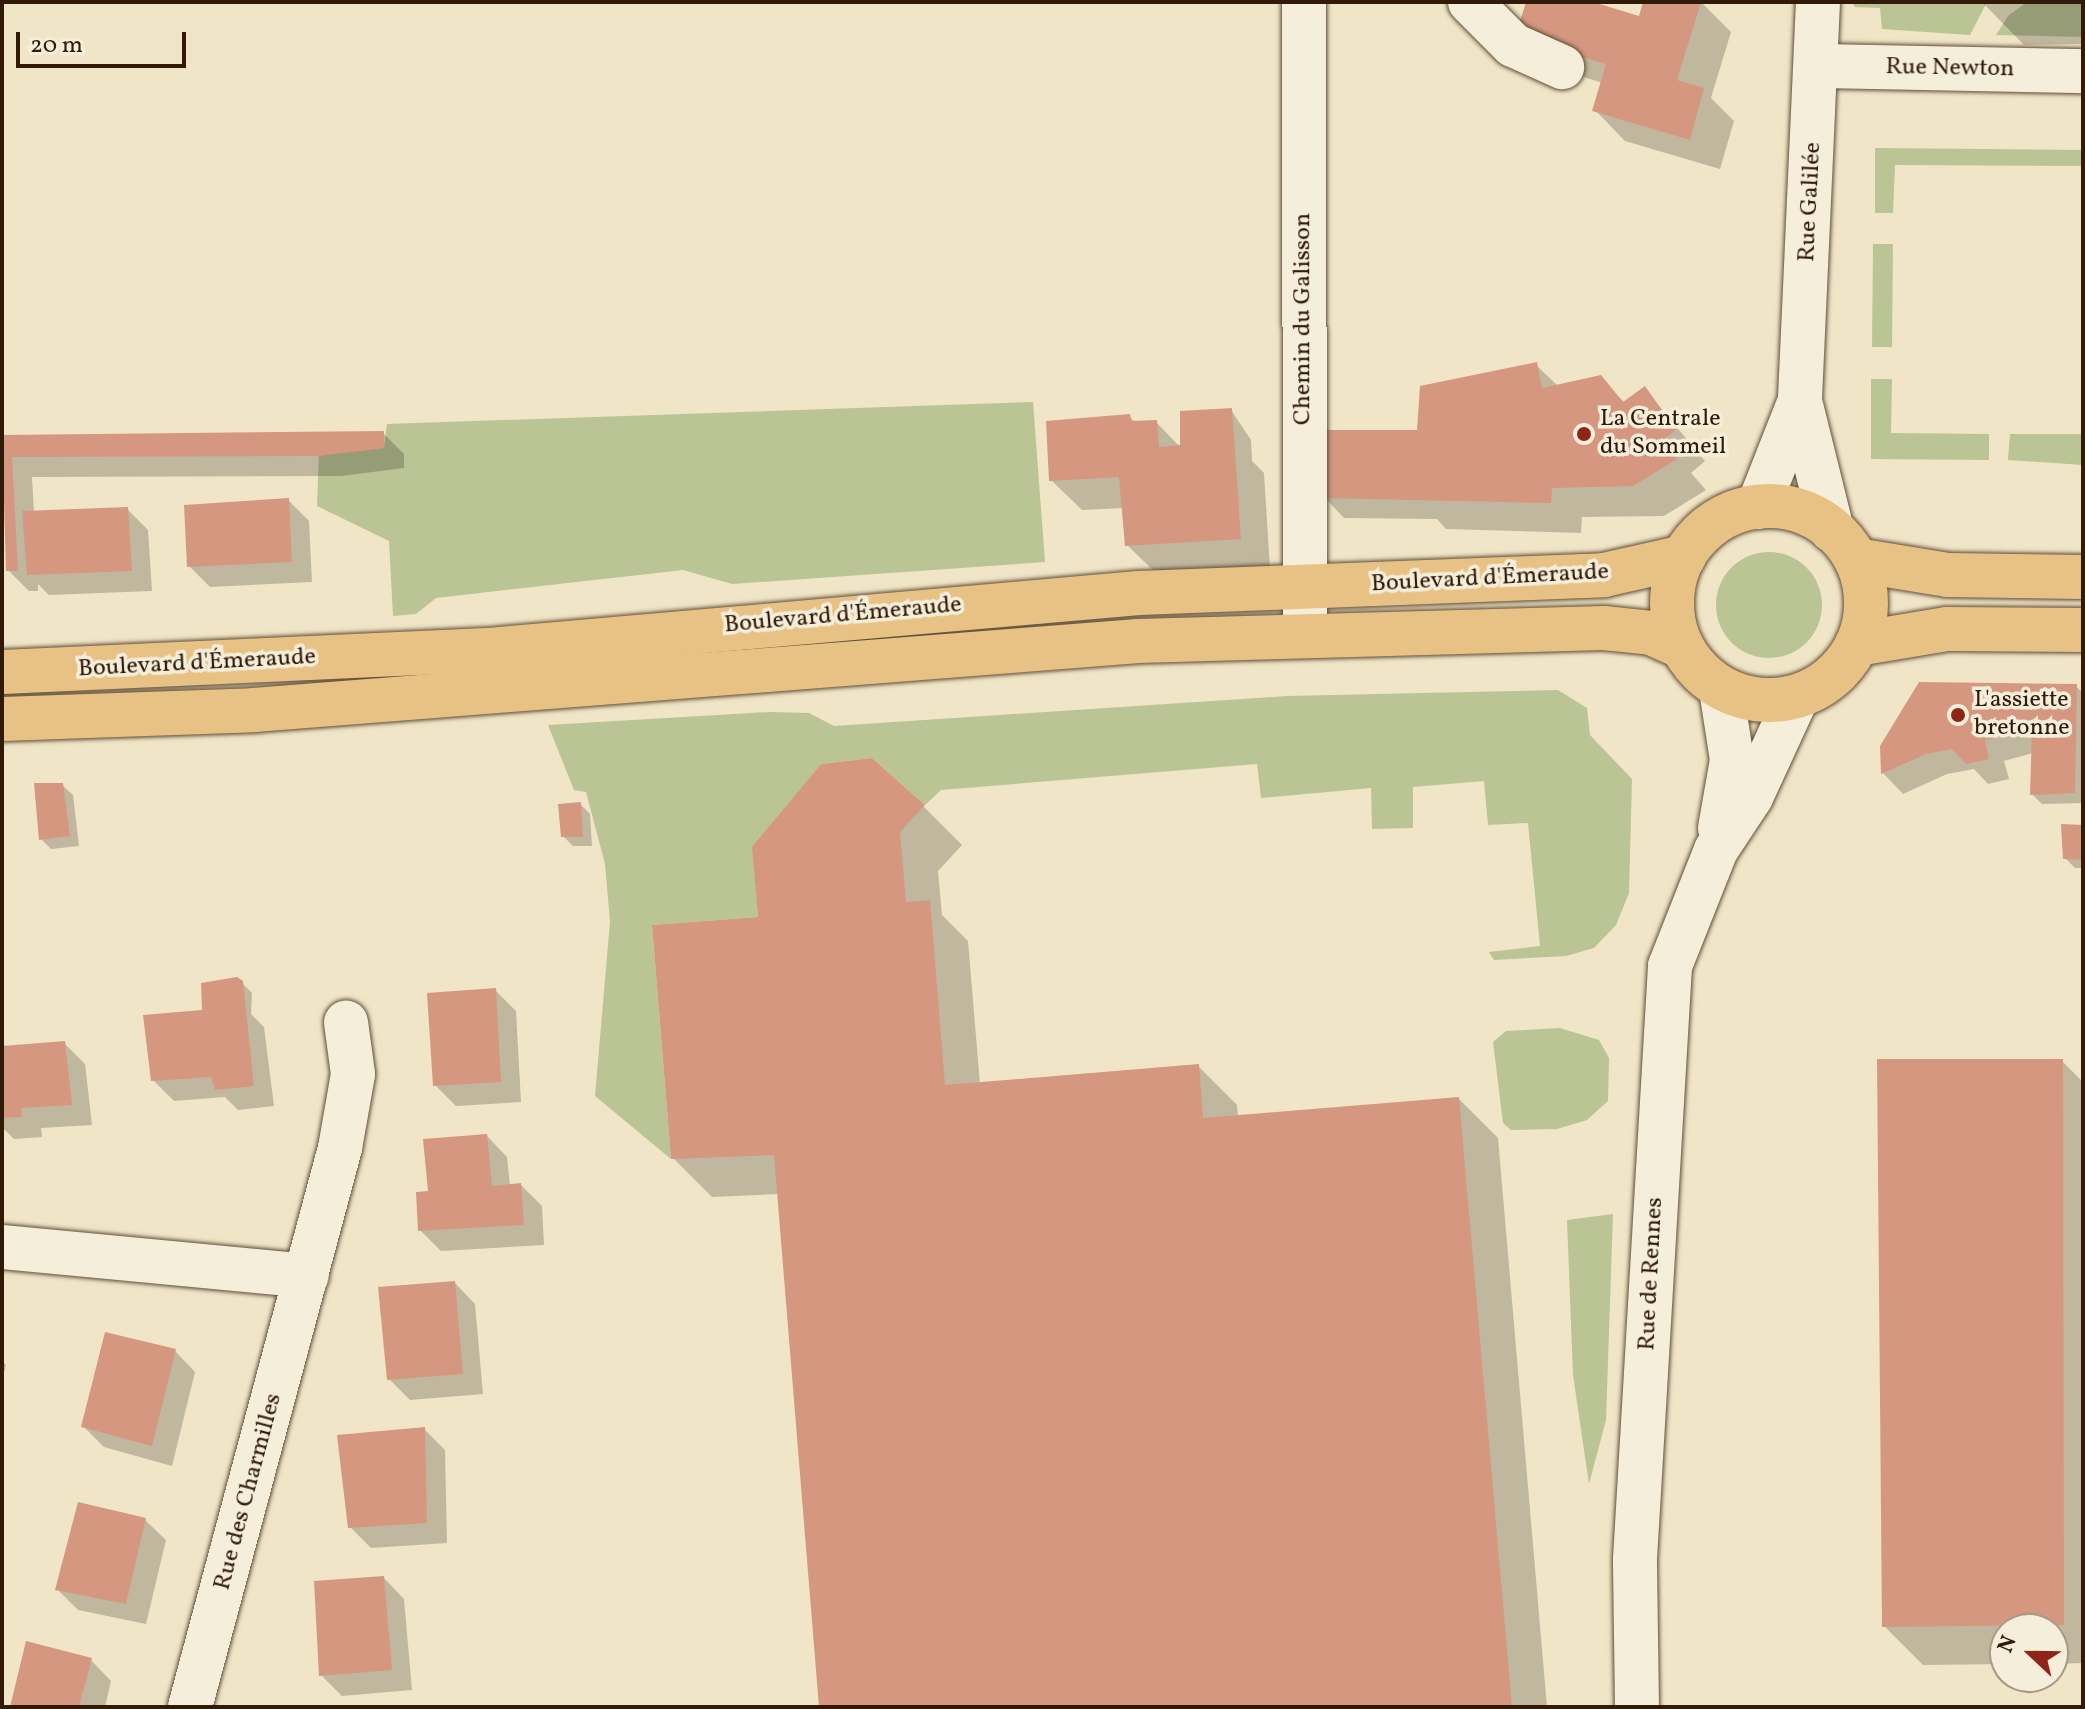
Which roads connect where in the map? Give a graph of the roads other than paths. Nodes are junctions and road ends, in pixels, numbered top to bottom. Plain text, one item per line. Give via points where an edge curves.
1 (1304, 2) edge
2 (1470, 2) edge
3 (1818, 2) edge
4 (1818, 66) junction
5 (1562, 67) dead end
6 (2083, 71) edge
7 (1800, 401) junction
8 (1758, 507) junction
9 (1844, 545) junction
10 (1684, 557) junction
11 (2083, 577) edge
12 (1305, 589) junction
13 (2083, 630) edge
14 (1305, 635) junction
15 (1857, 644) junction
16 (1682, 647) junction
17 (2, 672) edge
18 (1721, 689) junction
19 (1797, 697) junction
20 (2, 719) edge
21 (1716, 850) junction
22 (346, 1022) dead end
23 (2, 1247) edge
24 (307, 1276) junction
25 (190, 1707) edge
26 (1637, 1707) edge

1 - 12 street, Chemin du Galisson
2 - 5 street via 1513,45
3 - 4 street, Rue Galilée
4 - 6 street, Rue Newton
4 - 7 street, Rue Galilée
7 - 8 street, Rue Galilée
7 - 9 street, Rue Galilée
8 - 9 main road via 1798,510
8 - 10 main road via 1723,518
9 - 11 main road via 1948,575
9 - 15 main road via 1866,602
10 - 12 main road, Boulevard d'Émeraude via 1604,575
10 - 16 main road via 1672,602
12 - 14 street, Chemin du Galisson
12 - 17 main road, Boulevard d'Émeraude via 1021,601 500,649
13 - 15 main road via 1947,629
14 - 16 main road via 1604,628 1651,633
14 - 20 main road via 1138,641 708,671 254,710
15 - 19 main road via 1832,677
16 - 18 main road
18 - 19 main road via 1759,700
18 - 21 street, Rue de Rennes via 1732,760
19 - 21 street, Rue de Rennes via 1751,797
21 - 26 street, Rue de Rennes via 1677,939 1667,990 1635,1559
22 - 24 street, Rue des Charmilles via 353,1074
23 - 24 street
24 - 25 street, Rue des Charmilles

